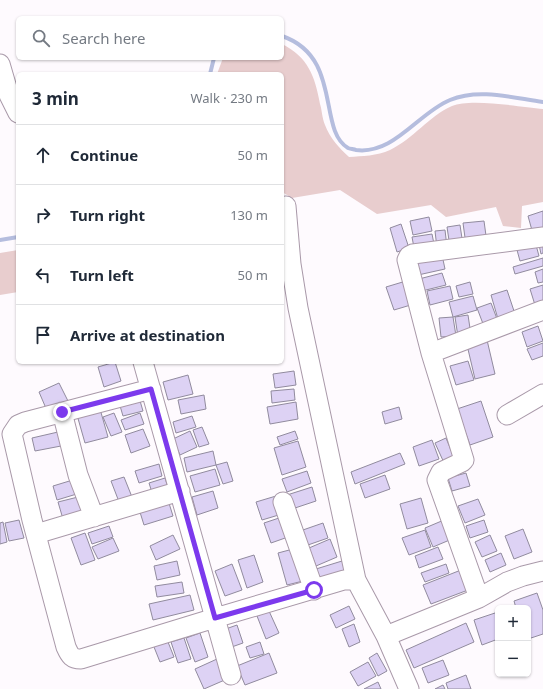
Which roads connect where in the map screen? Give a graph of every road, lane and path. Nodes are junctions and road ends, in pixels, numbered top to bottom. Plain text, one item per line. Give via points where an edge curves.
1 (0, 64) edge
2 (16, 109) edge
3 (286, 206) dead end
4 (543, 237) edge
5 (543, 310) edge
6 (431, 353) junction
7 (144, 364) edge
8 (151, 389) junction
9 (543, 394) edge
10 (62, 412) junction
11 (507, 415) dead end
12 (180, 491) junction
13 (283, 502) dead end
14 (94, 517) junction
15 (36, 534) junction
16 (543, 571) edge
17 (356, 580) junction
18 (314, 590) junction
19 (479, 598) junction
20 (215, 618) junction
21 (386, 636) junction
22 (231, 675) dead end
23 (409, 689) edge

1 - 2 street
3 - 17 street via 298,308
4 - 6 street via 409,256 407,260
5 - 6 street
6 - 19 street via 464,460 441,472 438,480
7 - 8 street
8 - 10 street
8 - 12 street
9 - 11 street
10 - 14 street via 78,475
10 - 15 street via 18,424 12,434
12 - 14 street
12 - 20 street
13 - 18 street
14 - 15 street
15 - 20 street via 66,647 74,659
16 - 19 street via 508,582
17 - 18 street via 344,580
17 - 21 street
18 - 20 street
19 - 21 street
20 - 22 street
21 - 23 street

